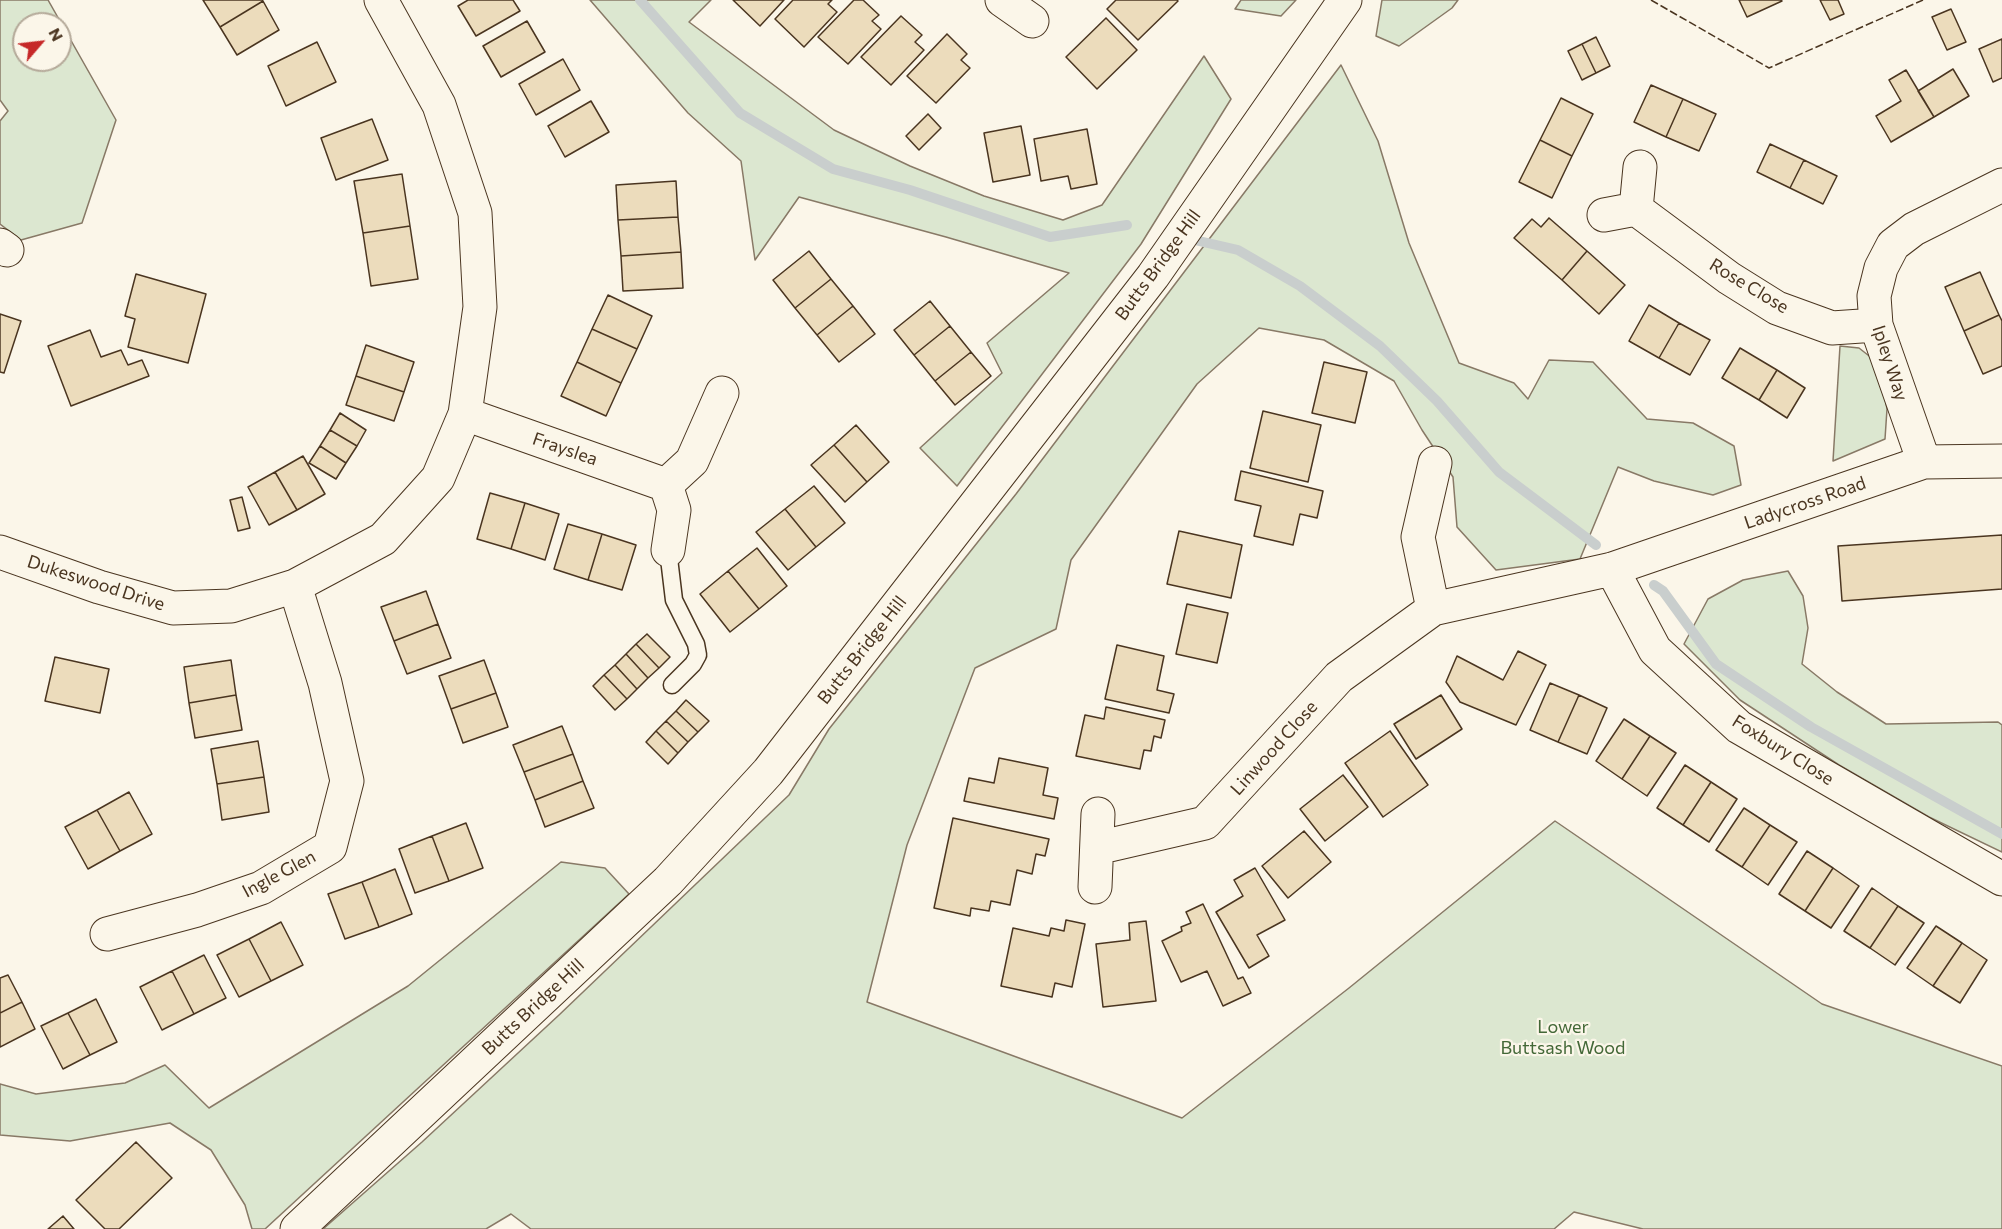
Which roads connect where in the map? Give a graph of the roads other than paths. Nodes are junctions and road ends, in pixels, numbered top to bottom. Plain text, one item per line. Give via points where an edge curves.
1 (381, 0) edge
2 (1002, 0) edge
3 (1345, 0) edge
4 (1032, 21) dead end
5 (1640, 167) dead end
6 (2002, 185) edge
7 (1636, 208) junction
8 (1604, 215) dead end
9 (1876, 325) junction
10 (722, 393) dead end
11 (465, 414) junction
12 (2002, 461) edge
13 (1435, 462) dead end
14 (1924, 462) junction
15 (666, 485) junction
16 (668, 550) joint
17 (0, 552) edge
18 (1612, 569) junction
19 (295, 586) junction
20 (1433, 609) junction
21 (672, 686) dead end
22 (1098, 814) dead end
23 (1098, 848) junction
24 (2002, 879) edge
25 (1095, 887) dead end
26 (107, 934) dead end
27 (297, 1229) edge

1 - 11 street, Dukeswood Drive via 439,105 475,213 480,308
2 - 4 street
3 - 27 street, Butts Bridge Hill via 1153,276 768,772 668,881
5 - 7 street
6 - 9 street, Ipley Way via 1914,229 1893,244 1881,268 1874,296
7 - 8 street
7 - 9 street, Rose Close via 1729,278 1777,308 1832,328
9 - 14 street, Ipley Way
10 - 15 street via 692,461
11 - 15 street, Frayslea
11 - 19 street, Dukeswood Drive via 438,478 383,539
12 - 14 street, Ladycross Road
13 - 20 street via 1418,537
14 - 18 street, Ladycross Road
15 - 16 street via 674,510
16 - 21 lane via 674,600 698,655
17 - 19 street, Dukeswood Drive via 173,608 231,606
18 - 20 street, Linwood Close
18 - 24 street, Foxbury Close via 1655,650 1739,727
19 - 26 street, Ingle Glen via 325,683 347,781 330,847 261,888
20 - 23 street, Linwood Close via 1339,677 1205,823
22 - 23 street
23 - 25 street

